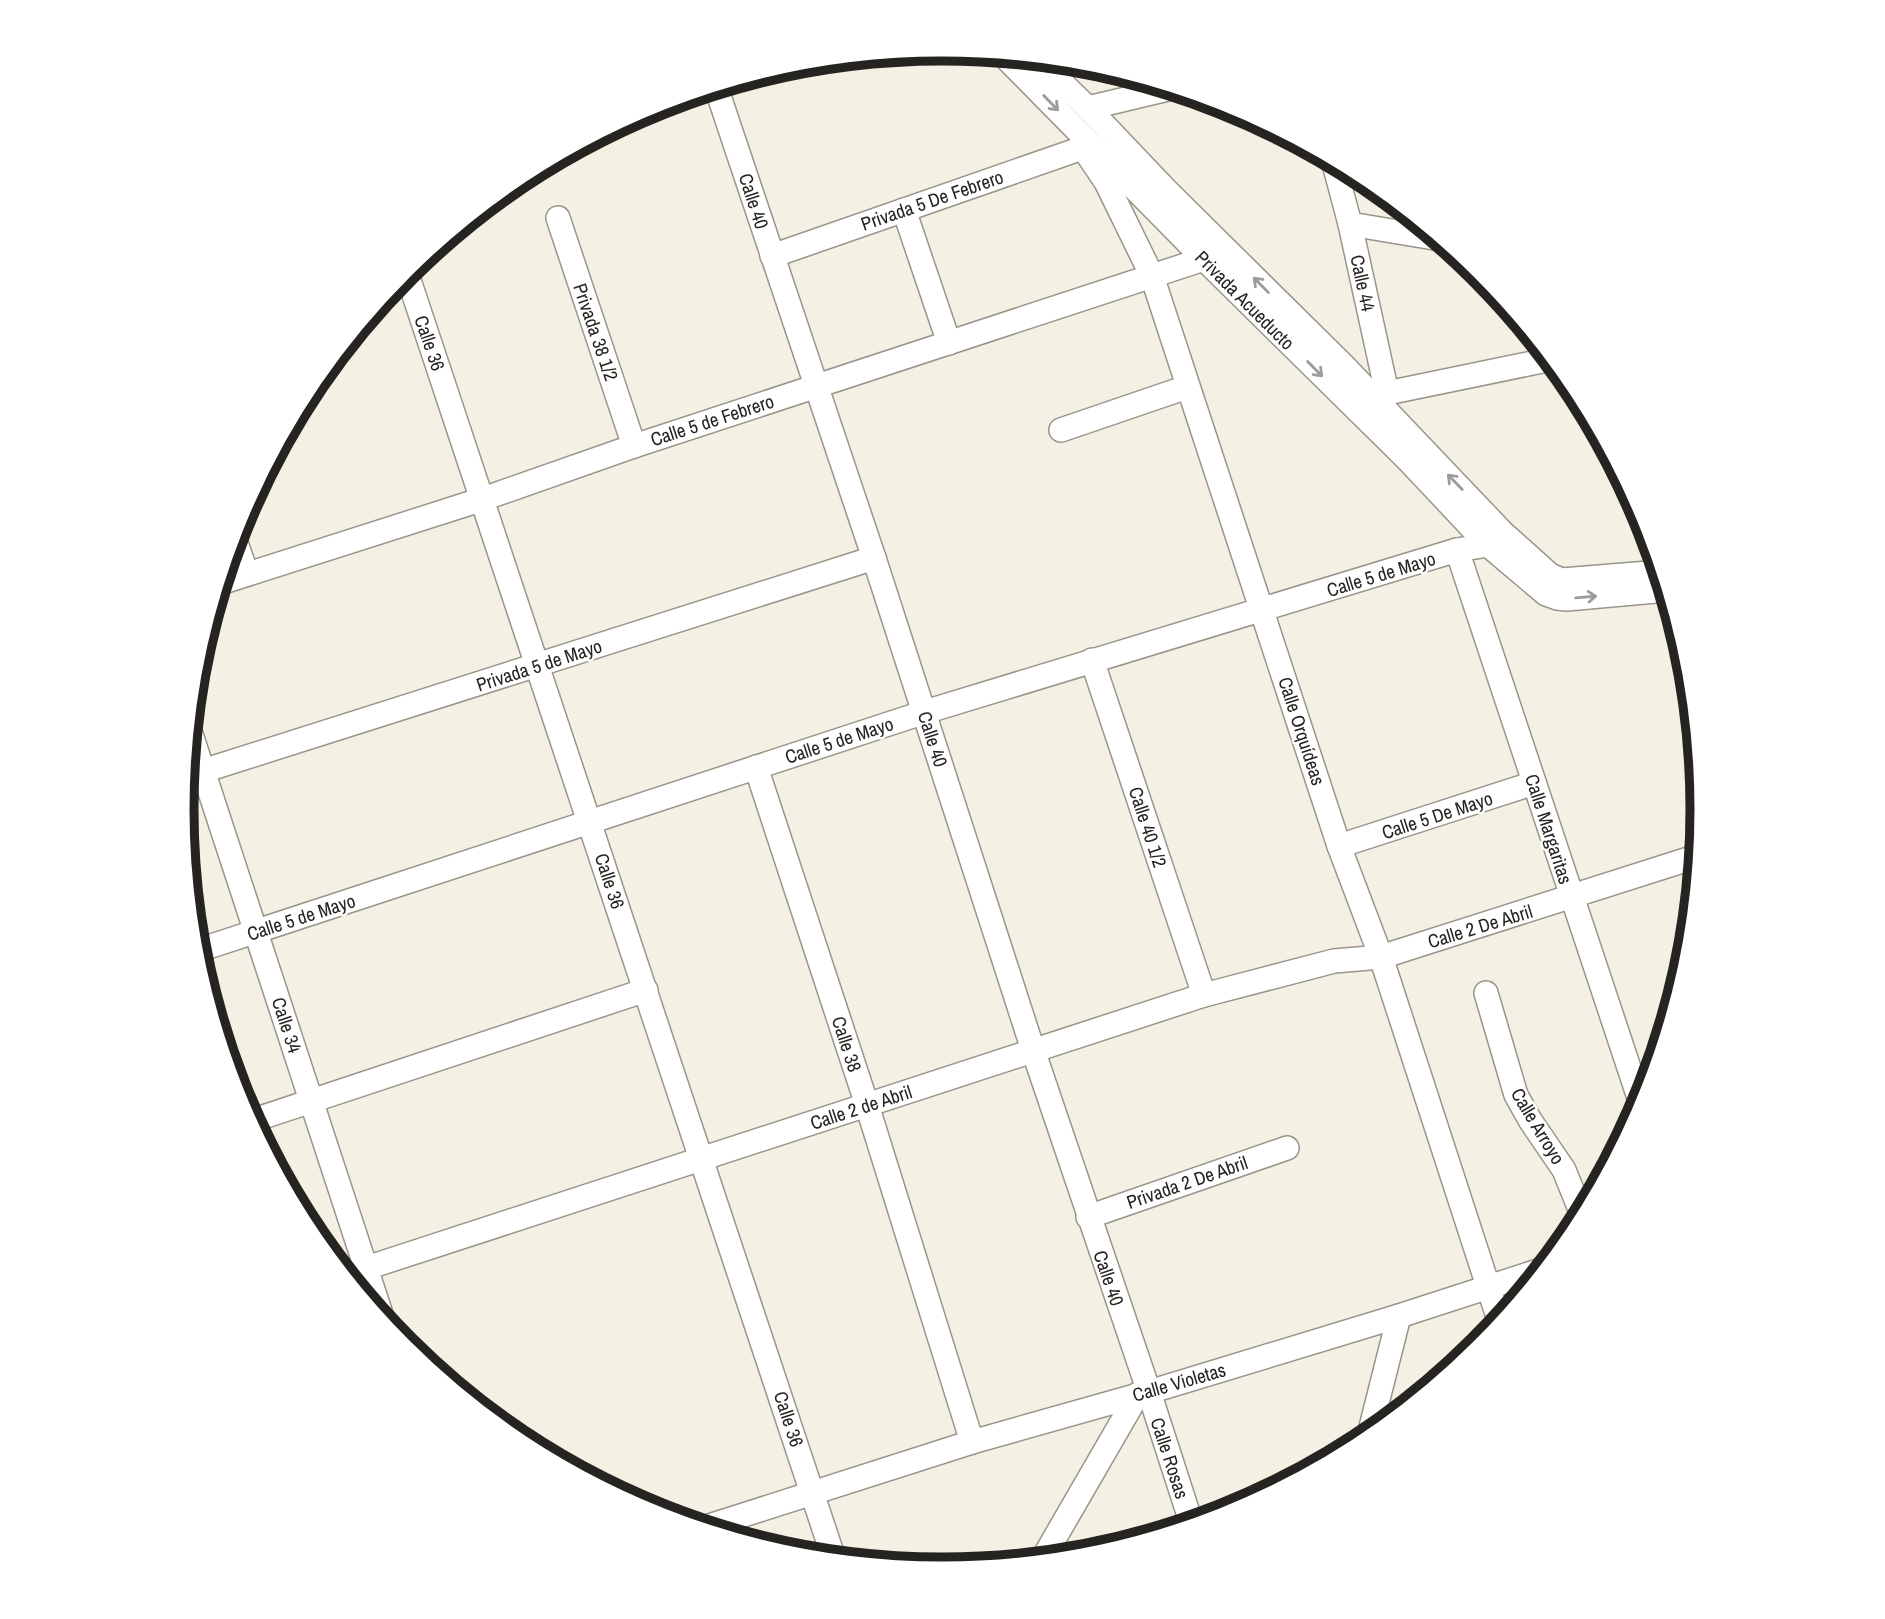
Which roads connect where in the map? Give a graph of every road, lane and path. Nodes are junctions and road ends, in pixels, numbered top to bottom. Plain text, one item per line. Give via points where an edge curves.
1 (1012, 65) edge
2 (1047, 69) edge
3 (1154, 92) edge
4 (719, 96) edge
5 (1087, 108) junction
6 (1087, 146) junction
7 (1337, 173) edge
8 (1159, 198) junction
9 (904, 210) junction
10 (558, 218) dead end
11 (1350, 224) junction
12 (1423, 236) edge
13 (772, 256) junction
14 (1204, 259) junction
15 (1152, 276) junction
16 (410, 283) edge
17 (949, 343) junction
18 (1541, 362) edge
19 (817, 386) junction
20 (1187, 387) junction
21 (1385, 399) junction
22 (1060, 430) dead end
23 (634, 446) junction
24 (483, 499) junction
25 (1495, 538) junction
26 (1457, 550) junction
27 (240, 553) edge
28 (874, 558) junction
29 (1652, 573) edge
30 (247, 574) junction
31 (231, 579) edge
32 (1658, 591) edge
33 (1262, 610) junction
34 (1092, 660) junction
35 (538, 665) junction
36 (925, 712) junction
37 (197, 752) edge
38 (757, 767) junction
39 (203, 771) junction
40 (1534, 783) junction
41 (590, 823) junction
42 (1339, 846) junction
43 (1689, 859) edge
44 (1572, 897) junction
45 (256, 931) junction
46 (208, 947) edge
47 (1381, 957) junction
48 (646, 990) junction
49 (1486, 993) dead end
50 (1204, 995) junction
51 (1033, 1050) junction
52 (1636, 1090) edge
53 (311, 1100) junction
54 (867, 1105) junction
55 (261, 1118) edge
56 (1287, 1147) dead end
57 (702, 1159) junction
58 (1578, 1205) edge
59 (1088, 1217) junction
60 (356, 1272) edge
61 (1529, 1274) edge
62 (1489, 1287) junction
63 (1497, 1312) edge
64 (1399, 1316) junction
65 (1143, 1393) junction
66 (1372, 1422) edge
67 (972, 1443) junction
68 (813, 1492) junction
69 (1189, 1516) edge
70 (719, 1523) edge
71 (832, 1549) edge
72 (1048, 1550) edge

1 -> 6 street, Privada Acueducto
2 - 5 street, Privada Acueducto
3 - 5 street
4 - 13 street, Calle 40
5 - 8 street, Privada Acueducto
6 - 8 street, Privada Acueducto
6 - 9 street, Privada 5 De Febrero
6 - 15 street, Calle Orquídeas
7 - 11 street, Calle 44
8 - 14 street, Privada Acueducto
21 -> 8 street, Privada Acueducto
9 - 13 street, Privada 5 De Febrero
9 - 17 street
10 - 23 street, Privada 38 1/2
11 - 12 street
11 - 21 street, Calle 44
13 - 19 street, Calle 40
14 - 15 street, Calle 5 de Febrero
14 -> 25 street, Privada Acueducto via 1407,459
15 - 17 street, Calle 5 de Febrero
15 - 20 street, Calle Orquídeas
16 - 24 street, Calle 36
17 - 19 street, Calle 5 de Febrero
18 - 21 street
19 - 23 street, Calle 5 de Febrero
19 - 28 street, Calle 40
20 - 22 street
20 - 33 street, Calle Orquídeas
25 -> 21 street, Privada Acueducto
23 - 24 street, Calle 5 de Febrero
24 - 30 street, Calle 5 de Febrero
24 - 35 street, Calle 36
25 - 26 street, Calle 5 de Mayo
25 - 29 street via 1562,580
25 -> 32 street via 1546,594 1557,598
26 - 33 street, Calle 5 de Mayo
26 - 40 street, Calle Margaritas
27 - 30 street
28 - 35 street, Privada 5 de Mayo
28 - 36 street, Calle 40
30 - 31 street, Calle 5 de Febrero
33 - 34 street, Calle 5 de Mayo
33 - 42 street, Calle Orquídeas
34 - 36 street, Calle 5 de Mayo
34 - 50 street, Calle 40 1/2
35 - 39 street, Privada 5 de Mayo
35 - 41 street, Calle 36
36 - 38 street, Calle 5 de Mayo
36 - 51 street, Calle 40
37 - 39 street, Calle 34
38 - 41 street, Calle 5 de Mayo
38 - 54 street, Calle 38
39 - 45 street, Calle 34
40 - 42 street, Calle 5 De Mayo
40 - 44 street, Calle Margaritas
41 - 45 street, Calle 5 de Mayo
41 - 48 street, Calle 36
42 - 47 street, Calle Orquídeas
43 - 44 street, Calle 2 De Abril
44 - 47 street, Calle 2 De Abril
44 - 52 street, Calle Margaritas
45 - 46 street, Calle 5 de Mayo
45 - 53 street, Calle 34
47 - 50 street, Calle 2 de Abril via 1334,961
47 - 62 street, Calle Orquídeas
48 - 53 street
48 - 57 street, Calle 36
49 - 58 street, Calle Arroyo via 1516,1095 1564,1170
50 - 51 street, Calle 2 de Abril
51 - 54 street, Calle 2 de Abril
51 - 59 street, Calle 40
53 - 55 street
53 - 60 street, Calle 34
54 - 57 street, Calle 2 de Abril
54 - 67 street, Calle 38
56 - 59 street, Privada 2 De Abril
57 - 60 street, Calle 2 de Abril
57 - 68 street, Calle 36
59 - 65 street, Calle 40
61 - 62 street, Calle Violetas
62 - 63 street, Calle Orquídeas
62 - 64 street, Calle Violetas
64 - 65 street, Calle Violetas
64 - 66 street
65 - 67 street, Calle Violetas
65 - 69 street, Calle Rosas
65 - 72 street
67 - 68 street, Calle Violetas
68 - 70 street, Calle Violetas
68 - 71 street, Calle 36

